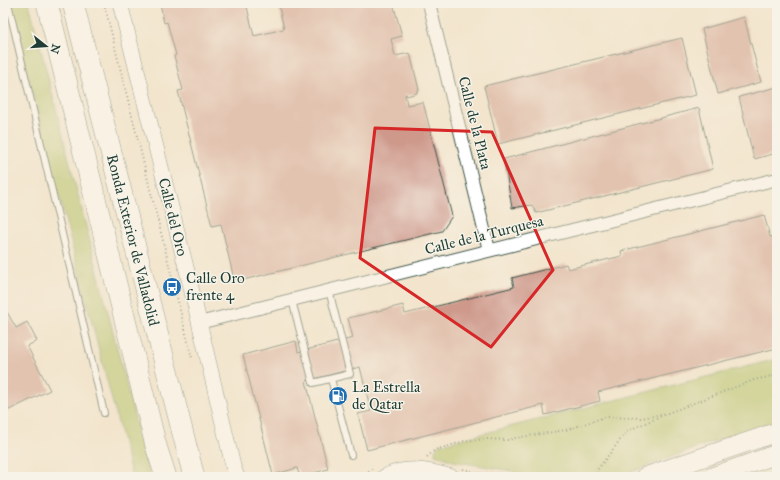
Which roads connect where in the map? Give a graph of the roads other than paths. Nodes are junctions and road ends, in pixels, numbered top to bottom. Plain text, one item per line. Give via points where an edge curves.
1 (8, 3) edge
2 (47, 3) edge
3 (73, 3) edge
4 (120, 3) edge
5 (429, 3) edge
6 (777, 179) edge
7 (490, 250) junction
8 (329, 290) junction
9 (292, 300) junction
10 (199, 323) junction
11 (331, 379) junction
12 (104, 413) dead end
13 (777, 432) edge
14 (777, 454) edge
15 (351, 455) dead end
16 (777, 476) edge
17 (166, 477) edge
18 (194, 477) edge
19 (237, 477) edge
20 (384, 477) edge
21 (452, 477) edge
22 (645, 477) edge
23 (712, 477) edge
24 (773, 477) edge

1 - 12 lane
2 - 17 highway, Ronda Exterior de Valladolid via 156,446
3 - 18 highway, Ronda Exterior de Valladolid
4 - 10 street, Calle del Oro
5 - 7 street, Calle de la Plata
6 - 7 street, Calle de la Turquesa
7 - 8 street, Calle de la Turquesa
8 - 9 street, Calle de la Turquesa
8 - 11 lane via 350,374
9 - 10 street, Calle de la Turquesa
9 - 11 lane via 313,383
10 - 19 street, Calle del Oro
11 - 15 lane
13 - 22 highway
14 - 23 highway
16 - 24 lane
20 - 21 street via 413,469

